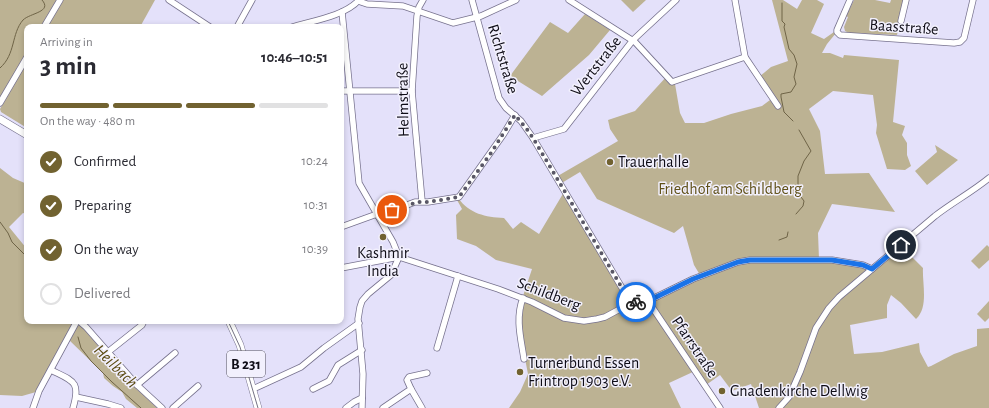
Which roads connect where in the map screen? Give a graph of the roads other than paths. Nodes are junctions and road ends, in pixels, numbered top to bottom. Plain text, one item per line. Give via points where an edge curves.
1 (60, 0) edge
2 (169, 0) edge
3 (252, 0) edge
4 (423, 0) edge
5 (472, 0) edge
6 (516, 0) edge
7 (569, 0) edge
8 (676, 0) edge
9 (735, 0) edge
10 (850, 0) edge
11 (906, 0) edge
12 (973, 0) edge
13 (358, 1) edge
14 (418, 11) junction
15 (342, 12) junction
16 (477, 18) junction
17 (901, 21) dead end
18 (46, 24) edge
19 (205, 24) edge
20 (240, 24) edge
21 (302, 24) edge
22 (343, 24) edge
23 (344, 29) edge
24 (632, 40) junction
25 (745, 57) junction
26 (24, 62) edge
27 (351, 90) junction
28 (344, 91) edge
29 (412, 91) junction
30 (0, 103) edge
31 (778, 106) dead end
32 (515, 115) junction
33 (0, 119) edge
34 (24, 133) edge
35 (533, 138) junction
36 (989, 178) edge
37 (422, 202) junction
38 (377, 215) junction
39 (344, 226) edge
40 (400, 257) junction
41 (344, 267) edge
42 (872, 269) junction
43 (458, 276) junction
44 (522, 298) junction
45 (648, 301) junction
46 (631, 303) junction
47 (359, 323) junction
48 (76, 324) edge
49 (81, 324) edge
50 (142, 324) edge
51 (230, 324) edge
52 (436, 348) dead end
53 (362, 350) junction
54 (108, 352) junction
55 (175, 353) dead end
56 (524, 359) dead end
57 (51, 370) junction
58 (427, 373) dead end
59 (137, 385) junction
60 (198, 386) dead end
61 (253, 389) junction
62 (313, 389) dead end
63 (411, 389) junction
64 (76, 397) junction
65 (362, 398) junction
66 (33, 408) edge
67 (73, 408) edge
68 (121, 408) edge
69 (162, 408) edge
70 (173, 408) edge
71 (258, 408) edge
72 (346, 408) edge
73 (362, 408) edge
74 (383, 408) edge
75 (422, 408) edge
76 (720, 408) edge
77 (779, 408) edge

1 - 18 street
2 - 19 street
3 - 20 street
4 - 14 street, Helmstraße
5 - 16 street, Richtstraße
6 - 16 street
7 - 24 street
8 - 24 street, Wertstraße
9 - 25 street
10 - 12 street, Baasstraße via 837,30 840,35 954,43 964,38
11 - 17 street
13 - 14 street via 367,4 399,5
13 - 15 street
14 - 16 street via 453,23
14 - 29 street, Helmstraße
15 - 21 street
15 - 22 street
16 - 32 street, Richtstraße via 499,98
23 - 27 street
24 - 25 street via 673,82
24 - 35 street, Wertstraße via 564,129
25 - 31 street
26 - 30 street
27 - 28 street
27 - 29 street
27 - 38 street via 359,183
29 - 37 street, Helmstraße
32 - 35 street, Richtstraße
32 - 37 street via 459,197
33 - 34 main road
35 - 46 street, Richtstraße
36 - 42 street via 935,216
37 - 38 street via 404,205
38 - 39 street
38 - 40 street
40 - 41 street
40 - 43 street, Schildberg
40 - 47 street via 391,275 362,301
42 - 45 street, Schildberg via 832,260 750,260 693,279
42 - 77 street via 839,297 820,321 789,397
43 - 44 street, Schildberg
43 - 52 street
44 - 46 street, Schildberg via 564,318 584,321 605,317
44 - 56 street via 518,324
45 - 46 street, Schildberg
45 - 76 street, Pfarrstraße
47 - 53 street
47 - 61 street via 301,367
48 - 57 street
49 - 54 street
50 - 54 street
51 - 61 main road, B 231 via 240,345
53 - 62 street via 338,365 329,381
53 - 65 street
54 - 59 street
55 - 59 street
57 - 64 street via 74,383
57 - 66 street
58 - 63 street via 408,378
59 - 69 street
60 - 70 street
61 - 71 main road, B 231
63 - 74 street
63 - 75 street
64 - 67 street
64 - 68 street
65 - 72 street
65 - 73 street

